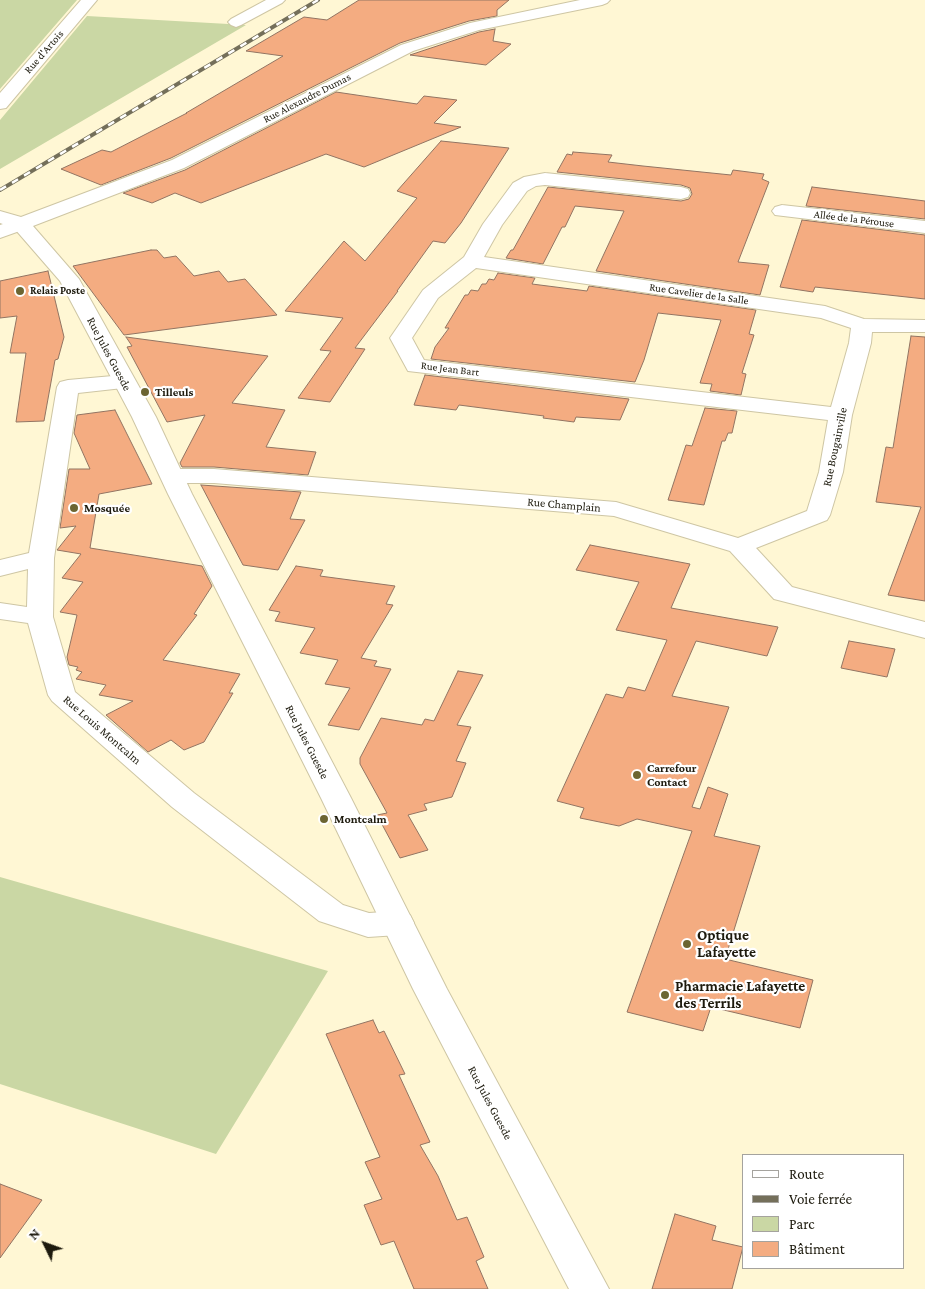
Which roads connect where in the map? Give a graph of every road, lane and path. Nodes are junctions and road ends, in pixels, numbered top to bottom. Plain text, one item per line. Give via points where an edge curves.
1 (89, 0) edge
2 (277, 0) edge
3 (602, 0) edge
4 (236, 22) dead end
5 (0, 104) edge
6 (681, 193) dead end
7 (782, 211) dead end
8 (7, 224) edge
9 (925, 227) edge
10 (472, 261) junction
11 (862, 325) junction
12 (925, 326) edge
13 (124, 382) junction
14 (840, 415) junction
15 (173, 476) junction
16 (739, 546) junction
17 (41, 558) junction
18 (0, 568) edge
19 (0, 611) edge
20 (40, 617) junction
21 (925, 630) edge
22 (398, 923) junction
23 (589, 1289) edge

1 - 5 street, Rue d'Artois
2 - 4 street
3 - 8 street, Rue Alexandre Dumas via 475,26 407,48 178,164
6 - 10 street, Rue Jean Bart via 545,178 531,181 520,187 493,224
7 - 9 street, Allée de la Pérouse
8 - 13 street, Rue Jules Guesde via 69,279
10 - 11 street, Rue Cavelier de la Salle via 825,312
10 - 14 street, Rue Jean Bart via 430,294 401,338 416,366
11 - 12 street, Rue Cavelier de la Salle
11 - 14 street, Rue Bougainville
13 - 15 street, Rue Jules Guesde
13 - 17 street, Rue Louis Montcalm via 68,388
14 - 16 street, Rue Bougainville via 831,472 818,515
15 - 16 street, Rue Champlain via 214,476 616,509
15 - 22 street, Rue Jules Guesde
16 - 21 street via 783,593
17 - 18 street
17 - 20 street, Rue Louis Montcalm
19 - 20 street
20 - 22 street, Rue Louis Montcalm via 62,696 183,800 331,914 368,925
22 - 23 street, Rue Jules Guesde

